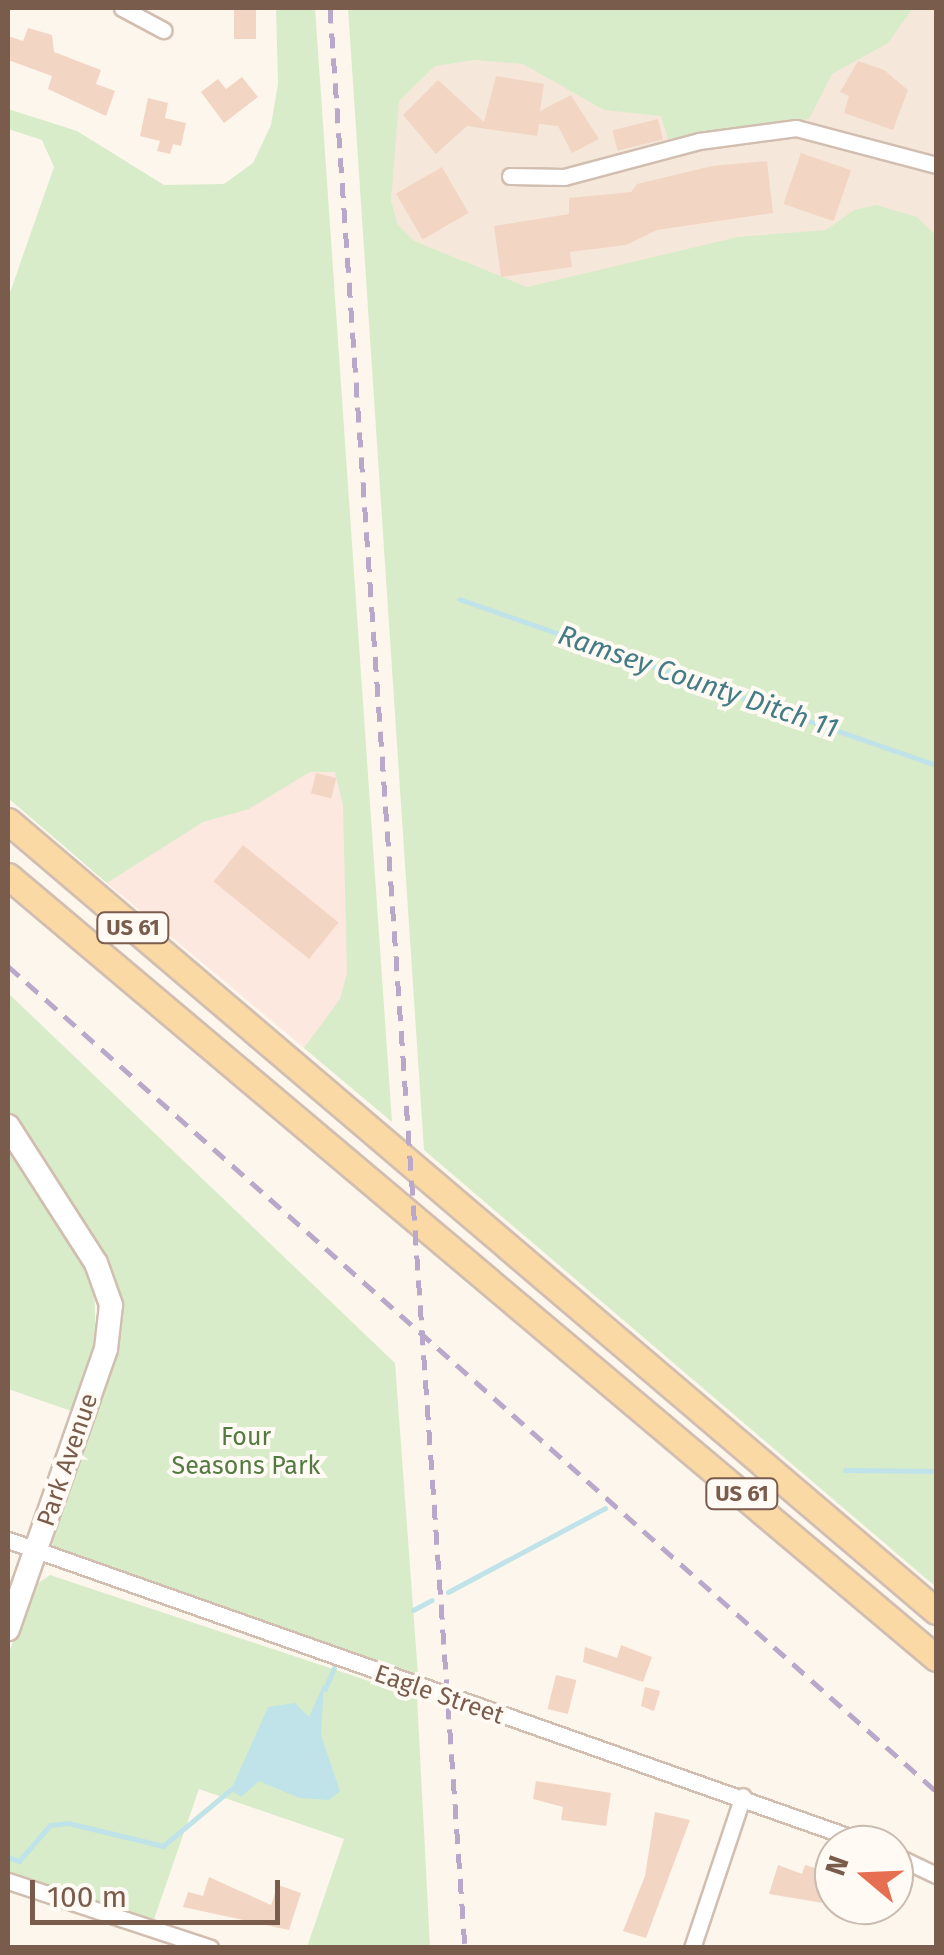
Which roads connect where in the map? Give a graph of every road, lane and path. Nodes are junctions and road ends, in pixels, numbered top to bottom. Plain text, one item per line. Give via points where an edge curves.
1 (122, 8) edge
2 (163, 30) dead end
3 (936, 165) edge
4 (510, 176) dead end
5 (8, 821) edge
6 (8, 876) edge
7 (8, 1126) edge
8 (8, 1540) edge
9 (37, 1550) junction
10 (936, 1611) edge
11 (8, 1629) edge
12 (936, 1658) edge
13 (743, 1796) junction
14 (819, 1825) edge
15 (8, 1882) edge
16 (210, 1948) edge
17 (692, 1948) edge

1 - 2 street
3 - 4 street via 796,128 699,141 564,177
5 - 10 main road, US 61
6 - 12 main road, US 61
7 - 9 street, Park Avenue via 107,1288 106,1349
8 - 9 street, Eagle Street
9 - 11 street, Park Avenue
9 - 13 street, Eagle Street via 448,1699
13 - 14 street, Eagle Street
13 - 17 street
15 - 16 street

